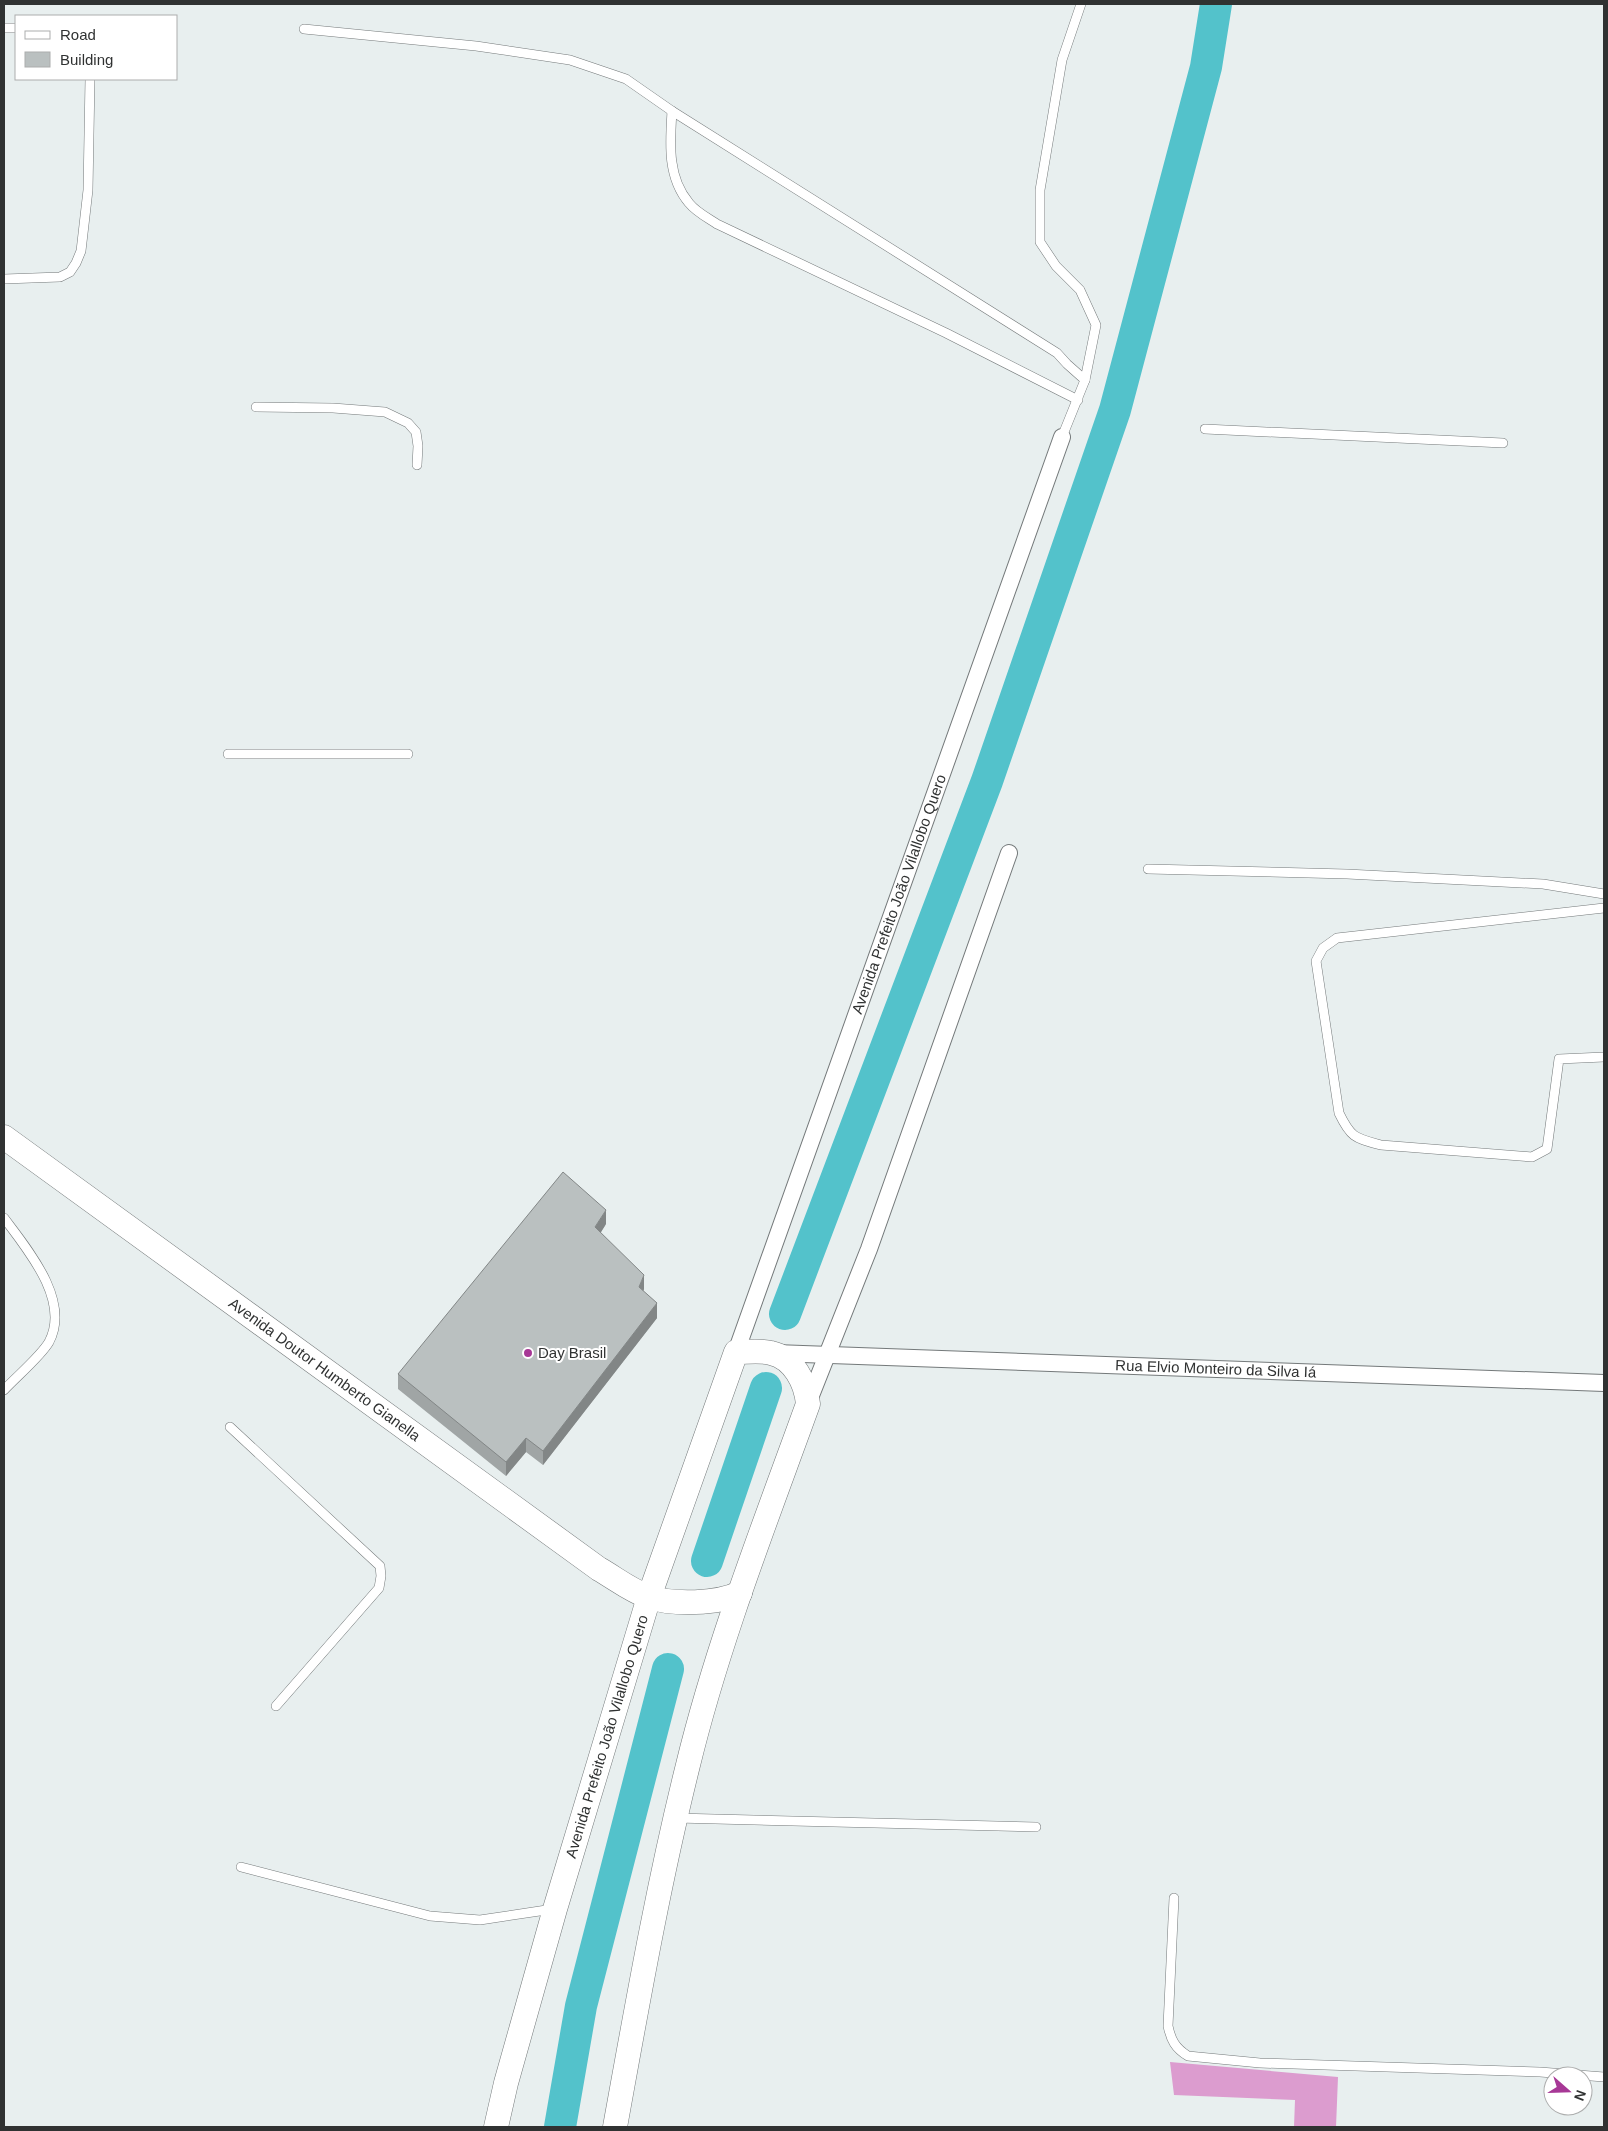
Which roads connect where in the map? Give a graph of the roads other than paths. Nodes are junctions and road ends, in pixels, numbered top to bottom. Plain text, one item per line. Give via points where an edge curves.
1 (1081, 4) edge
2 (304, 29) dead end
3 (90, 80) edge
4 (672, 111) junction
5 (4, 279) edge
6 (1085, 380) junction
7 (1078, 400) junction
8 (256, 407) dead end
9 (1205, 429) dead end
10 (1062, 437) joint
11 (1503, 442) dead end
12 (417, 465) dead end
13 (228, 754) dead end
14 (408, 754) dead end
15 (1009, 853) dead end
16 (1148, 869) dead end
17 (1604, 894) edge
18 (1604, 908) edge
19 (1604, 1057) edge
20 (4, 1136) edge
21 (4, 1218) edge
22 (736, 1352) junction
23 (771, 1353) junction
24 (828, 1354) junction
25 (1604, 1382) edge
26 (4, 1390) edge
27 (808, 1404) junction
28 (230, 1427) dead end
29 (740, 1592) junction
30 (649, 1597) junction
31 (276, 1706) dead end
32 (676, 1818) junction
33 (1036, 1828) dead end
34 (241, 1867) dead end
35 (1174, 1898) dead end
36 (555, 1909) junction
37 (1604, 2077) edge
38 (496, 2127) edge
39 (615, 2127) edge

1 - 6 lane via 1060,69 1040,190 1040,242 1056,266 1080,290 1096,324
2 - 4 lane via 476,46 570,60 626,79
3 - 5 lane via 88,190 81,251 76,263 70,272 60,277
4 - 6 lane via 1007,320 1057,353
4 - 7 lane via 673,172 690,205 717,224
6 - 7 lane
7 - 10 lane
8 - 12 lane via 385,412 408,423 416,432
9 - 11 lane
10 - 22 street, Avenida Prefeito João Vilallobo Quero
13 - 14 lane
15 - 24 street via 869,1249
16 - 17 lane via 1348,874 1543,884
18 - 19 lane via 1337,938 1323,948 1316,960 1339,1113 1348,1132 1362,1140 1381,1145 1532,1156 1547,1150 1559,1060
20 - 30 main road, Avenida Doutor Humberto Gianella via 599,1569
21 - 26 lane via 37,1262 56,1308 56,1326 48,1344
22 - 23 main road
22 - 30 main road, Avenida Prefeito João Vilallobo Quero
23 - 24 street
23 - 27 main road via 786,1360 796,1370 806,1390
24 - 25 street, Rua Elvio Monteiro da Silva Iá
24 - 27 street
27 - 29 main road
28 - 31 lane via 380,1566 379,1588
29 - 30 main road via 711,1601 686,1602
29 - 32 main road via 699,1724
30 - 36 main road, Avenida Prefeito João Vilallobo Quero
32 - 33 lane
32 - 39 main road
34 - 36 lane via 430,1916 480,1920
35 - 37 lane via 1168,2026 1171,2040 1188,2056 1260,2063
36 - 38 main road, Avenida Prefeito João Vilallobo Quero

